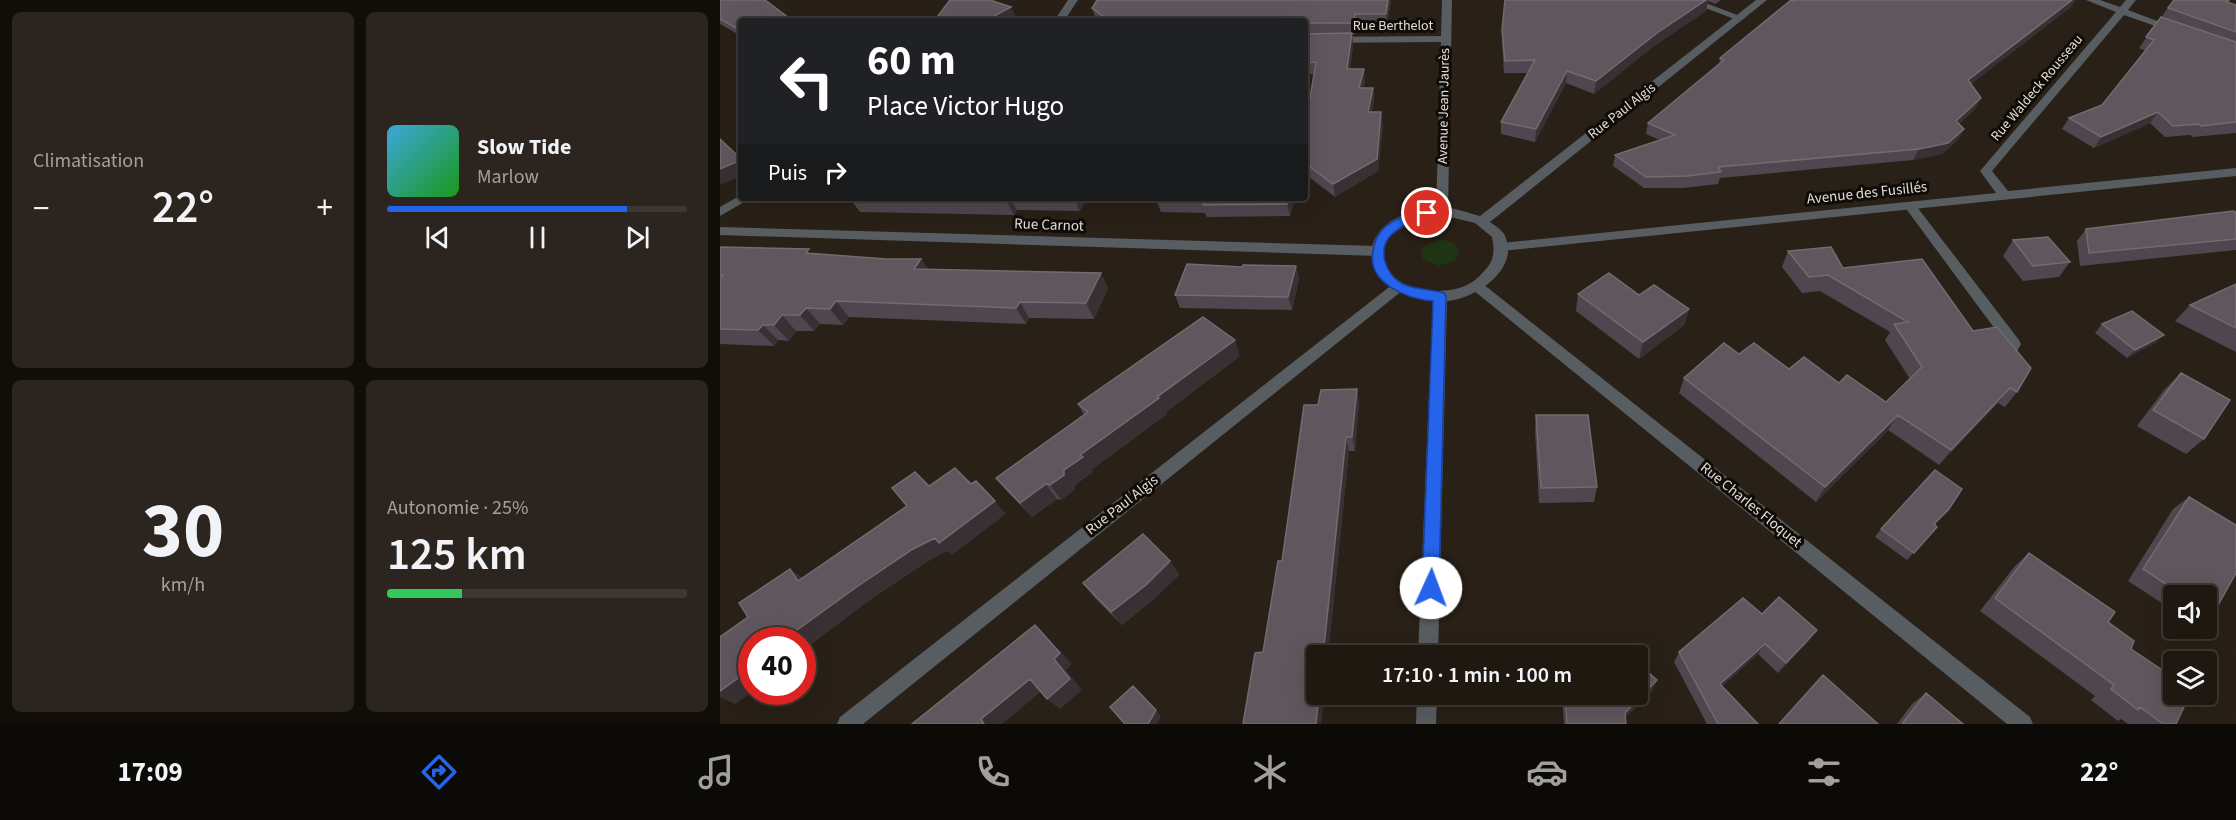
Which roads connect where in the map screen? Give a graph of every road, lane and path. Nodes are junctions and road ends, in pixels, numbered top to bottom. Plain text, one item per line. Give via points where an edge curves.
1 (1073, 0) edge
2 (1447, 0) edge
3 (1689, 0) edge
4 (1762, 0) edge
5 (2091, 0) edge
6 (2131, 0) edge
7 (2122, 11) junction
8 (1061, 18) edge
9 (1740, 18) junction
10 (2182, 32) edge
11 (1446, 39) junction
12 (1308, 40) edge
13 (2236, 172) edge
14 (2005, 196) junction
15 (740, 201) edge
16 (1910, 206) junction
17 (1442, 211) junction
18 (720, 212) edge
19 (1482, 221) junction
20 (720, 231) edge
21 (1502, 247) junction
22 (1377, 251) junction
23 (1398, 286) junction
24 (1478, 287) junction
25 (1440, 296) junction
26 (2010, 351) edge
27 (1428, 645) edge
28 (1427, 705) edge
29 (847, 724) edge
30 (1426, 724) edge
31 (2023, 724) edge

1 - 8 street
2 - 11 street, Avenue Jean Jaurès
3 - 9 street
4 - 9 street, Rue Paul Algis
5 - 7 street
6 - 7 street, Rue Waldeck Rousseau
7 - 10 street
7 - 14 street, Rue Waldeck Rousseau via 1986,171
9 - 19 street, Rue Paul Algis
11 - 12 street, Rue Berthelot
11 - 17 street, Avenue Jean Jaurès
13 - 14 street, Avenue des Fusillés
14 - 16 street, Avenue des Fusillés
15 - 18 street
16 - 21 street, Avenue des Fusillés
16 - 26 street via 2014,344
17 - 19 street
17 - 22 street via 1399,222
19 - 21 street
20 - 22 street, Rue Carnot
21 - 24 street via 1498,269
22 - 23 street via 1381,271
23 - 25 street via 1425,296
23 - 29 street, Rue Paul Algis
24 - 25 street
24 - 31 street, Rue Charles Floquet
25 - 27 street
28 - 30 street

